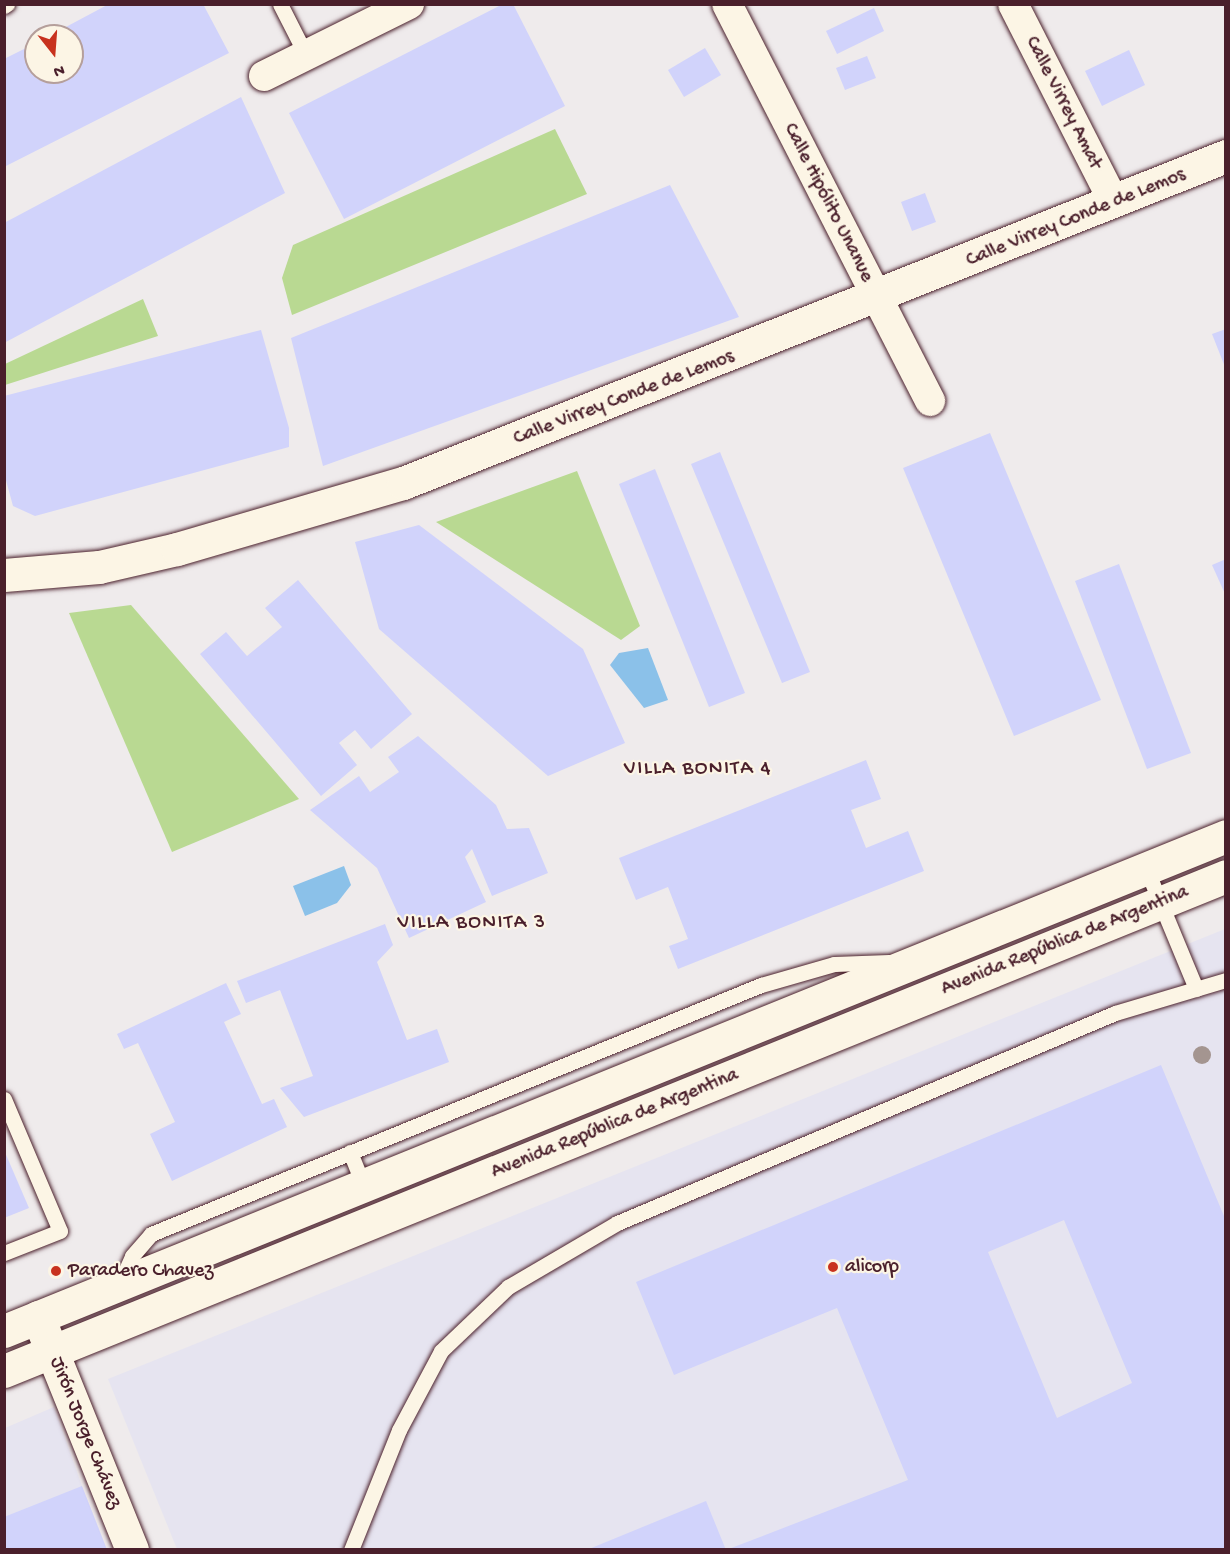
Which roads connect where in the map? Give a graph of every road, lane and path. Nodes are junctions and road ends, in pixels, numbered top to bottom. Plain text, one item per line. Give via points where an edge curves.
1 (280, 4) edge
2 (409, 4) edge
3 (727, 4) edge
4 (1013, 4) edge
5 (306, 55) junction
6 (264, 76) dead end
7 (1226, 156) edge
8 (1114, 202) junction
9 (878, 299) junction
10 (930, 401) dead end
11 (4, 575) edge
12 (1226, 836) edge
13 (1146, 868) junction
14 (1226, 876) edge
15 (1161, 903) junction
16 (922, 960) junction
17 (1226, 980) edge
18 (1196, 989) junction
19 (4, 1099) edge
20 (350, 1152) junction
21 (363, 1184) junction
22 (4, 1253) edge
23 (120, 1284) junction
24 (38, 1317) junction
25 (4, 1331) edge
26 (53, 1352) junction
27 (4, 1371) edge
28 (132, 1550) edge
29 (351, 1550) edge

1 - 5 lane
2 - 5 street
3 - 9 street, Calle Hipólito Unanue
4 - 8 street, Calle Virrey Amat
5 - 6 street
7 - 8 main road, Calle Virrey Conde de Lemos
8 - 9 main road, Calle Virrey Conde de Lemos
9 - 10 street, Calle Hipólito Unanue
9 - 11 main road, Calle Virrey Conde de Lemos via 511,443 317,511 99,567
12 - 13 main road, Avenida República de Argentina
13 - 15 lane
13 - 16 main road, Avenida República de Argentina
14 - 15 main road, Avenida República de Argentina
15 - 18 lane
15 - 26 main road, Avenida República de Argentina
16 - 20 lane via 834,964 761,985
16 - 21 main road, Avenida República de Argentina
17 - 18 lane
18 - 29 lane via 1115,1013 617,1223 508,1287 441,1351 399,1430
19 - 22 lane via 60,1231
20 - 21 lane
20 - 23 lane via 151,1234 132,1256
21 - 23 main road, Avenida República de Argentina
23 - 24 main road, Avenida República de Argentina
24 - 25 main road, Avenida República de Argentina
24 - 26 main road, Jirón Jorge Chávez
26 - 27 main road, Avenida República de Argentina
26 - 28 main road, Jirón Jorge Chávez

